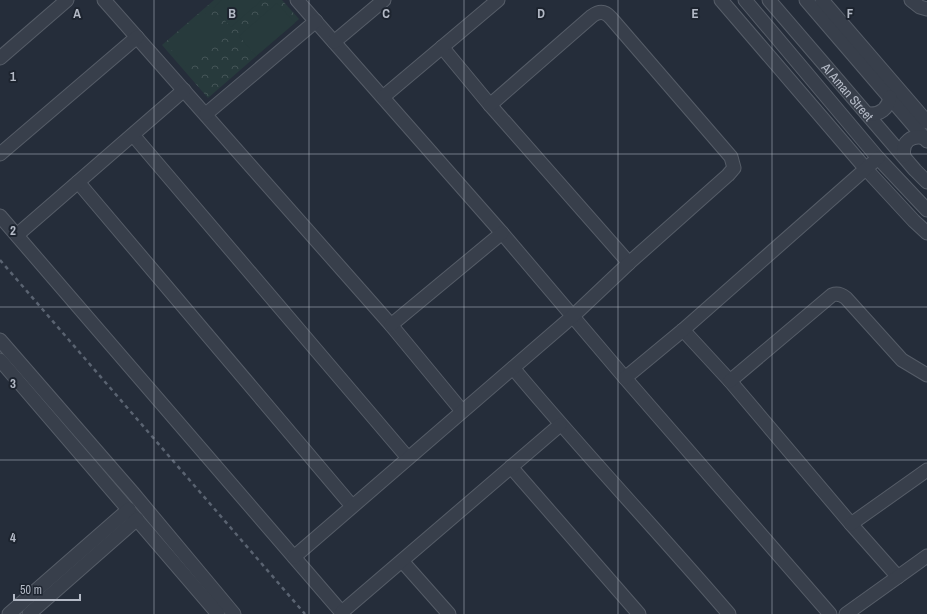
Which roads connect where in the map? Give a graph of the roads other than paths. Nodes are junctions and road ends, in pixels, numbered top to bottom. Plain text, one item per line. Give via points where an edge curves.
1 (67, 0) edge
2 (104, 0) edge
3 (297, 0) edge
4 (384, 0) edge
5 (498, 0) edge
6 (721, 0) edge
7 (745, 0) edge
8 (769, 0) edge
9 (806, 0) edge
10 (822, 0) edge
11 (911, 0) edge
12 (927, 9) edge
13 (316, 21) junction
14 (137, 37) junction
15 (334, 42) junction
16 (442, 47) junction
17 (0, 58) edge
18 (184, 90) junction
19 (383, 97) junction
20 (890, 97) junction
21 (490, 105) junction
22 (206, 114) junction
23 (868, 114) junction
24 (927, 122) edge
25 (133, 135) junction
26 (926, 139) edge
27 (0, 154) edge
28 (904, 156) junction
29 (878, 158) junction
30 (866, 168) junction
31 (78, 182) junction
32 (927, 182) edge
33 (927, 210) edge
34 (0, 216) edge
35 (502, 233) junction
36 (927, 233) edge
37 (17, 235) junction
38 (629, 263) junction
39 (573, 316) junction
40 (391, 325) junction
41 (683, 330) junction
42 (0, 340) edge
43 (0, 360) edge
44 (513, 368) junction
45 (927, 375) edge
46 (625, 378) junction
47 (730, 381) junction
48 (462, 411) junction
49 (560, 425) junction
50 (408, 458) junction
51 (511, 467) junction
52 (927, 470) edge
53 (130, 506) junction
54 (352, 506) junction
55 (851, 524) junction
56 (927, 556) edge
57 (294, 557) junction
58 (402, 561) junction
59 (898, 577) junction
60 (343, 613) edge
61 (9, 614) edge
62 (28, 614) edge
63 (218, 614) edge
64 (234, 614) edge
65 (449, 614) edge
66 (639, 614) edge
67 (729, 614) edge
68 (830, 614) edge
69 (846, 614) edge

1 - 17 street
2 - 14 street
3 - 13 street
4 - 15 street
5 - 16 street
6 - 30 street
7 - 29 street
8 - 23 street, Al Aman Street
9 - 20 street
10 - 24 street
11 - 12 street
13 - 15 street
13 - 22 street
14 - 18 street
14 - 27 street
15 - 19 street
16 - 19 street
16 - 21 street
18 - 22 street
18 - 25 street
19 - 35 street
20 - 23 street via 883,111
20 - 26 street
21 - 38 street
21 - 38 street via 597,13 602,12 611,18 731,157 734,168
22 - 40 street
23 - 28 street, Al Aman Street
25 - 31 street
25 - 50 street
26 - 28 street via 916,137 908,140 903,149
28 - 32 street, Al Aman Street
29 - 30 street
29 - 33 street
30 - 36 street
30 - 41 street
31 - 37 street
31 - 54 street
34 - 37 street
35 - 39 street
35 - 40 street
37 - 57 street
38 - 39 street
39 - 44 street
39 - 46 street
40 - 48 street
41 - 46 street
41 - 47 street
42 - 53 street
43 - 53 street
44 - 48 street
44 - 49 street
45 - 47 street via 902,360 846,298 835,294
46 - 68 street
47 - 55 street
48 - 50 street
49 - 51 street
49 - 67 street
50 - 54 street
51 - 58 street
51 - 66 street
52 - 55 street
53 - 61 street
53 - 62 street
53 - 63 street
53 - 64 street
54 - 57 street
55 - 59 street
56 - 59 street
57 - 60 street
58 - 60 street
58 - 65 street
59 - 69 street

